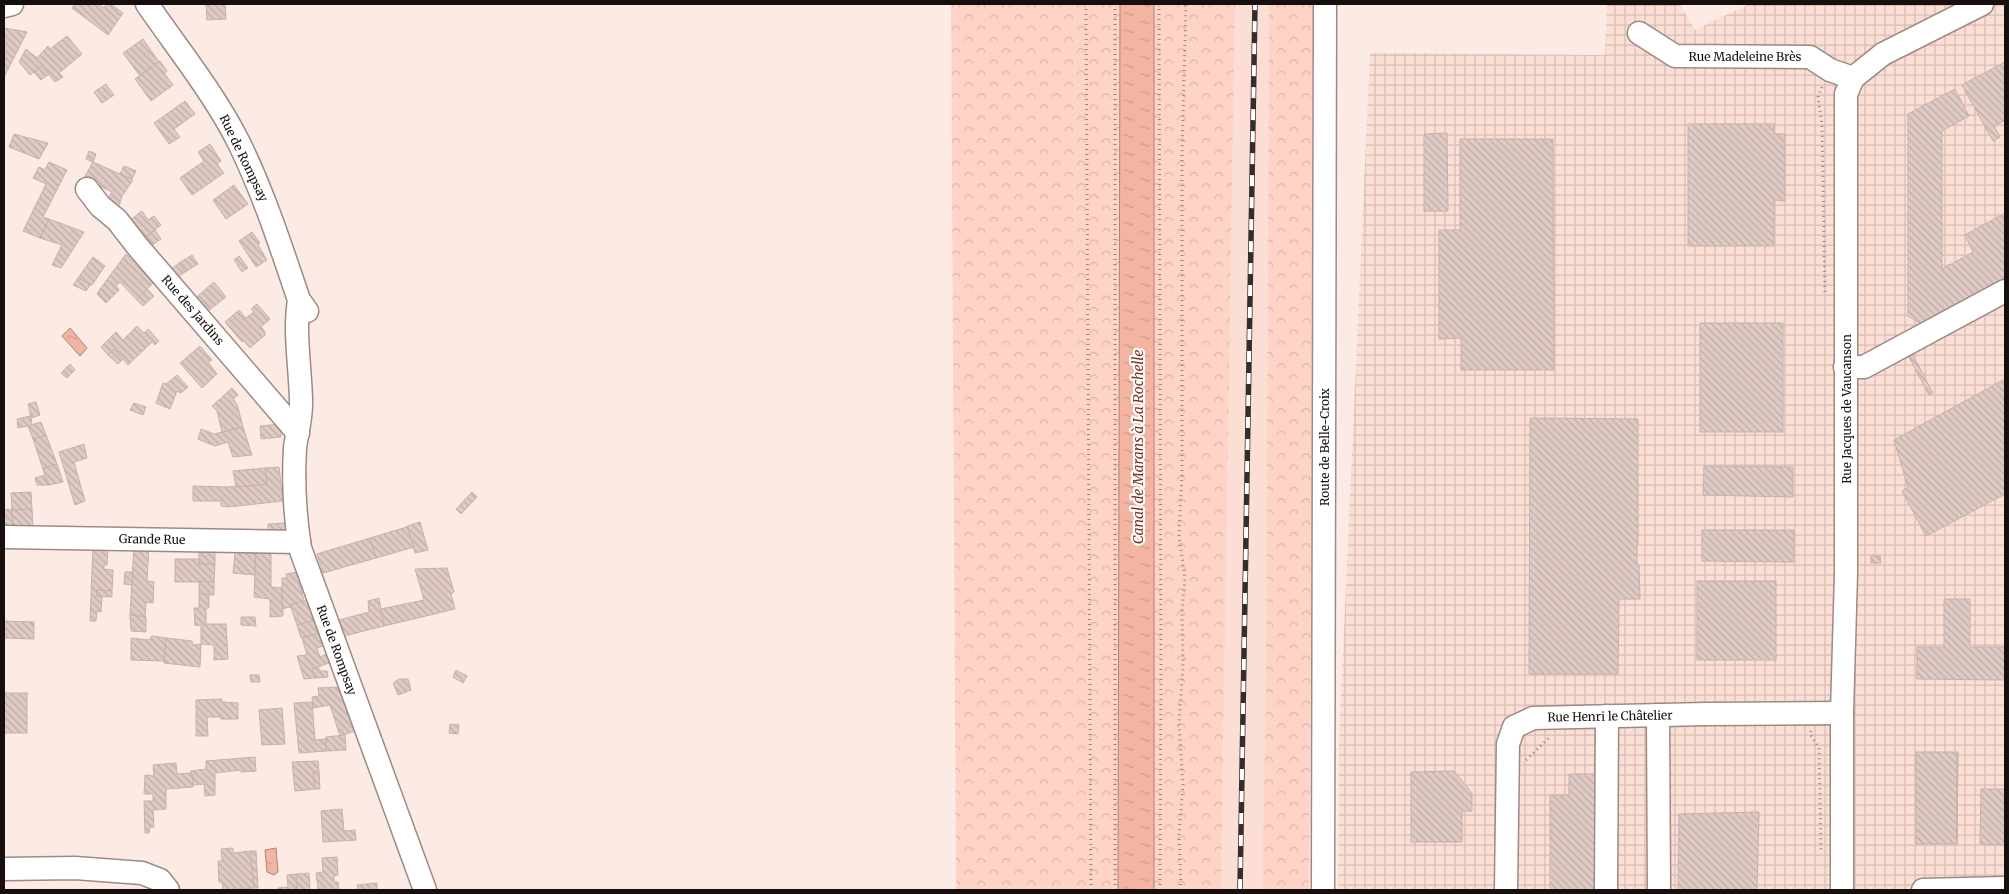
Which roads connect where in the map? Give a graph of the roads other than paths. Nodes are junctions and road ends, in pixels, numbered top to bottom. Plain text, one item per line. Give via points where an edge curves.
1 (12, 4) edge
2 (147, 4) edge
3 (1325, 4) edge
4 (1982, 4) edge
5 (4, 6) edge
6 (1639, 33) dead end
7 (1852, 78) junction
8 (88, 188) dead end
9 (2005, 291) edge
10 (1845, 367) junction
11 (298, 433) junction
12 (4, 537) edge
13 (299, 542) junction
14 (1842, 713) junction
15 (1658, 715) junction
16 (1607, 716) junction
17 (4, 869) edge
18 (2005, 888) edge
19 (168, 890) edge
20 (425, 890) edge
21 (1323, 890) edge
22 (1506, 890) edge
23 (1606, 890) edge
24 (1659, 890) edge
25 (1842, 890) edge
26 (1923, 890) edge

1 - 5 street
2 - 11 street, Rue de Rompsay via 224,116 238,142 268,208 299,300 309,314 312,373 302,402
3 - 21 street, Route de Belle-Croix
4 - 7 street via 1883,54
6 - 7 street, Rue Madeleine Brès via 1675,56 1810,57 1830,70
7 - 10 street, Rue Jacques de Vaucanson via 1846,94
8 - 11 street, Rue des Jardins via 100,206 117,220
9 - 10 street via 1864,367
10 - 14 street, Rue Jacques de Vaucanson via 1846,572
11 - 13 street, Rue de Rompsay via 295,471
12 - 13 street, Grande Rue
13 - 20 street, Rue de Rompsay
14 - 15 street, Rue Henri le Châtelier
14 - 25 street, Rue Jacques de Vaucanson
15 - 16 street, Rue Henri le Châtelier
15 - 24 street
16 - 22 street, Rue Henri le Châtelier via 1533,718 1514,727 1508,744
16 - 23 street
17 - 19 street via 75,868 142,872 160,880
18 - 26 street

